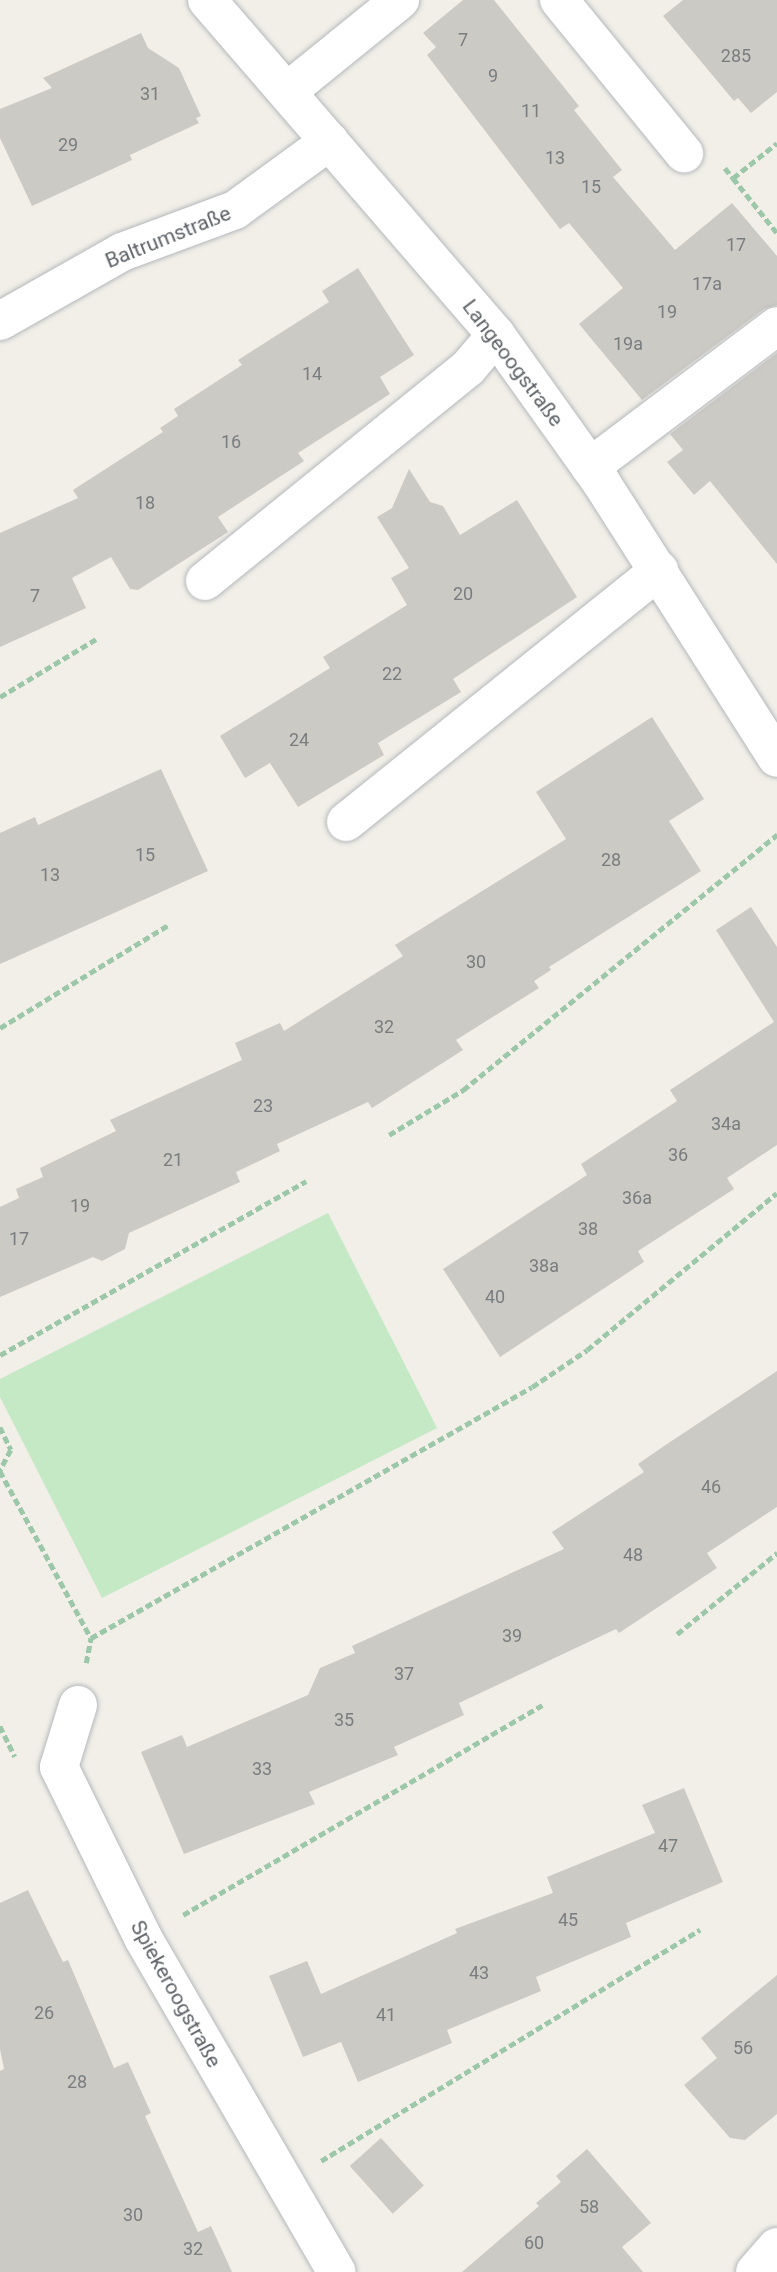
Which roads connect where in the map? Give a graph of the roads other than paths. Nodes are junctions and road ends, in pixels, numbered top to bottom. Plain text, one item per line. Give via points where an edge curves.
1 (207, 0) edge
2 (400, 0) edge
3 (559, 0) edge
4 (289, 90) junction
5 (330, 141) junction
6 (684, 153) road end
7 (0, 321) edge
8 (777, 326) edge
9 (496, 335) junction
10 (590, 467) junction
11 (659, 570) junction
12 (205, 581) dead end
13 (777, 758) edge
14 (346, 822) dead end
15 (78, 1705) dead end
16 (777, 2247) edge
17 (337, 2272) edge
18 (755, 2272) edge

1 - 4 street, Langeoogstraße
2 - 4 street
3 - 6 street
4 - 5 street, Langeoogstraße
5 - 7 street, Baltrumstraße via 235,210 122,252
5 - 9 street, Langeoogstraße
8 - 10 street
9 - 10 street, Langeoogstraße
9 - 12 street via 468,368
10 - 11 street, Langeoogstraße
11 - 13 street, Langeoogstraße
11 - 14 street
15 - 17 street, Spiekeroogstraße via 60,1767 143,1938
16 - 18 street

